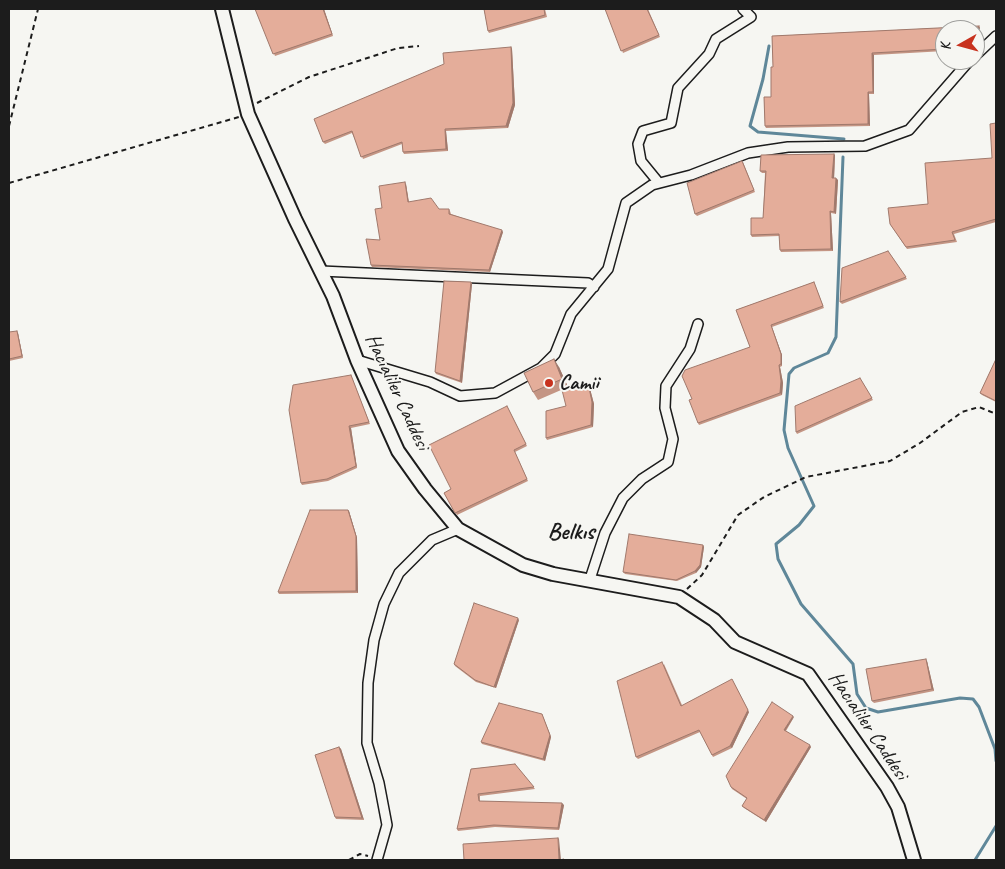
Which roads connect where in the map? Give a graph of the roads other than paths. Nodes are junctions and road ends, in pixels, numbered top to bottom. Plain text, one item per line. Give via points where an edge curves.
1 (222, 9) edge
2 (743, 9) edge
3 (996, 36) edge
4 (985, 46) edge
5 (961, 70) edge
6 (659, 183) junction
7 (321, 271) junction
8 (594, 287) junction
9 (698, 324) dead end
10 (357, 360) junction
11 (458, 528) junction
12 (590, 579) junction
13 (378, 859) edge
14 (914, 860) edge

1 - 7 street, Hacıaliler Caddesi via 248,111
2 - 6 street via 751,17 716,39 709,54 678,88 671,123 642,132 638,144 641,161
3 - 4 street
5 - 6 street via 909,130 865,146 788,147 748,153 692,175
6 - 8 street via 626,203 608,269
7 - 8 street via 588,283
7 - 10 street, Hacıaliler Caddesi
8 - 10 street via 571,314 555,354 541,368 495,393 460,396 430,382
9 - 12 street via 690,349 666,386 665,408 673,439 668,462 642,479 623,498 605,533
10 - 11 street, Hacıaliler Caddesi via 398,451
11 - 12 street, Hacıaliler Caddesi via 523,565 552,574
11 - 13 street via 432,540 399,573 384,604 374,640 368,684 367,743 387,825
12 - 14 street, Hacıaliler Caddesi via 679,597 714,620 735,642 808,674 887,787 898,807

